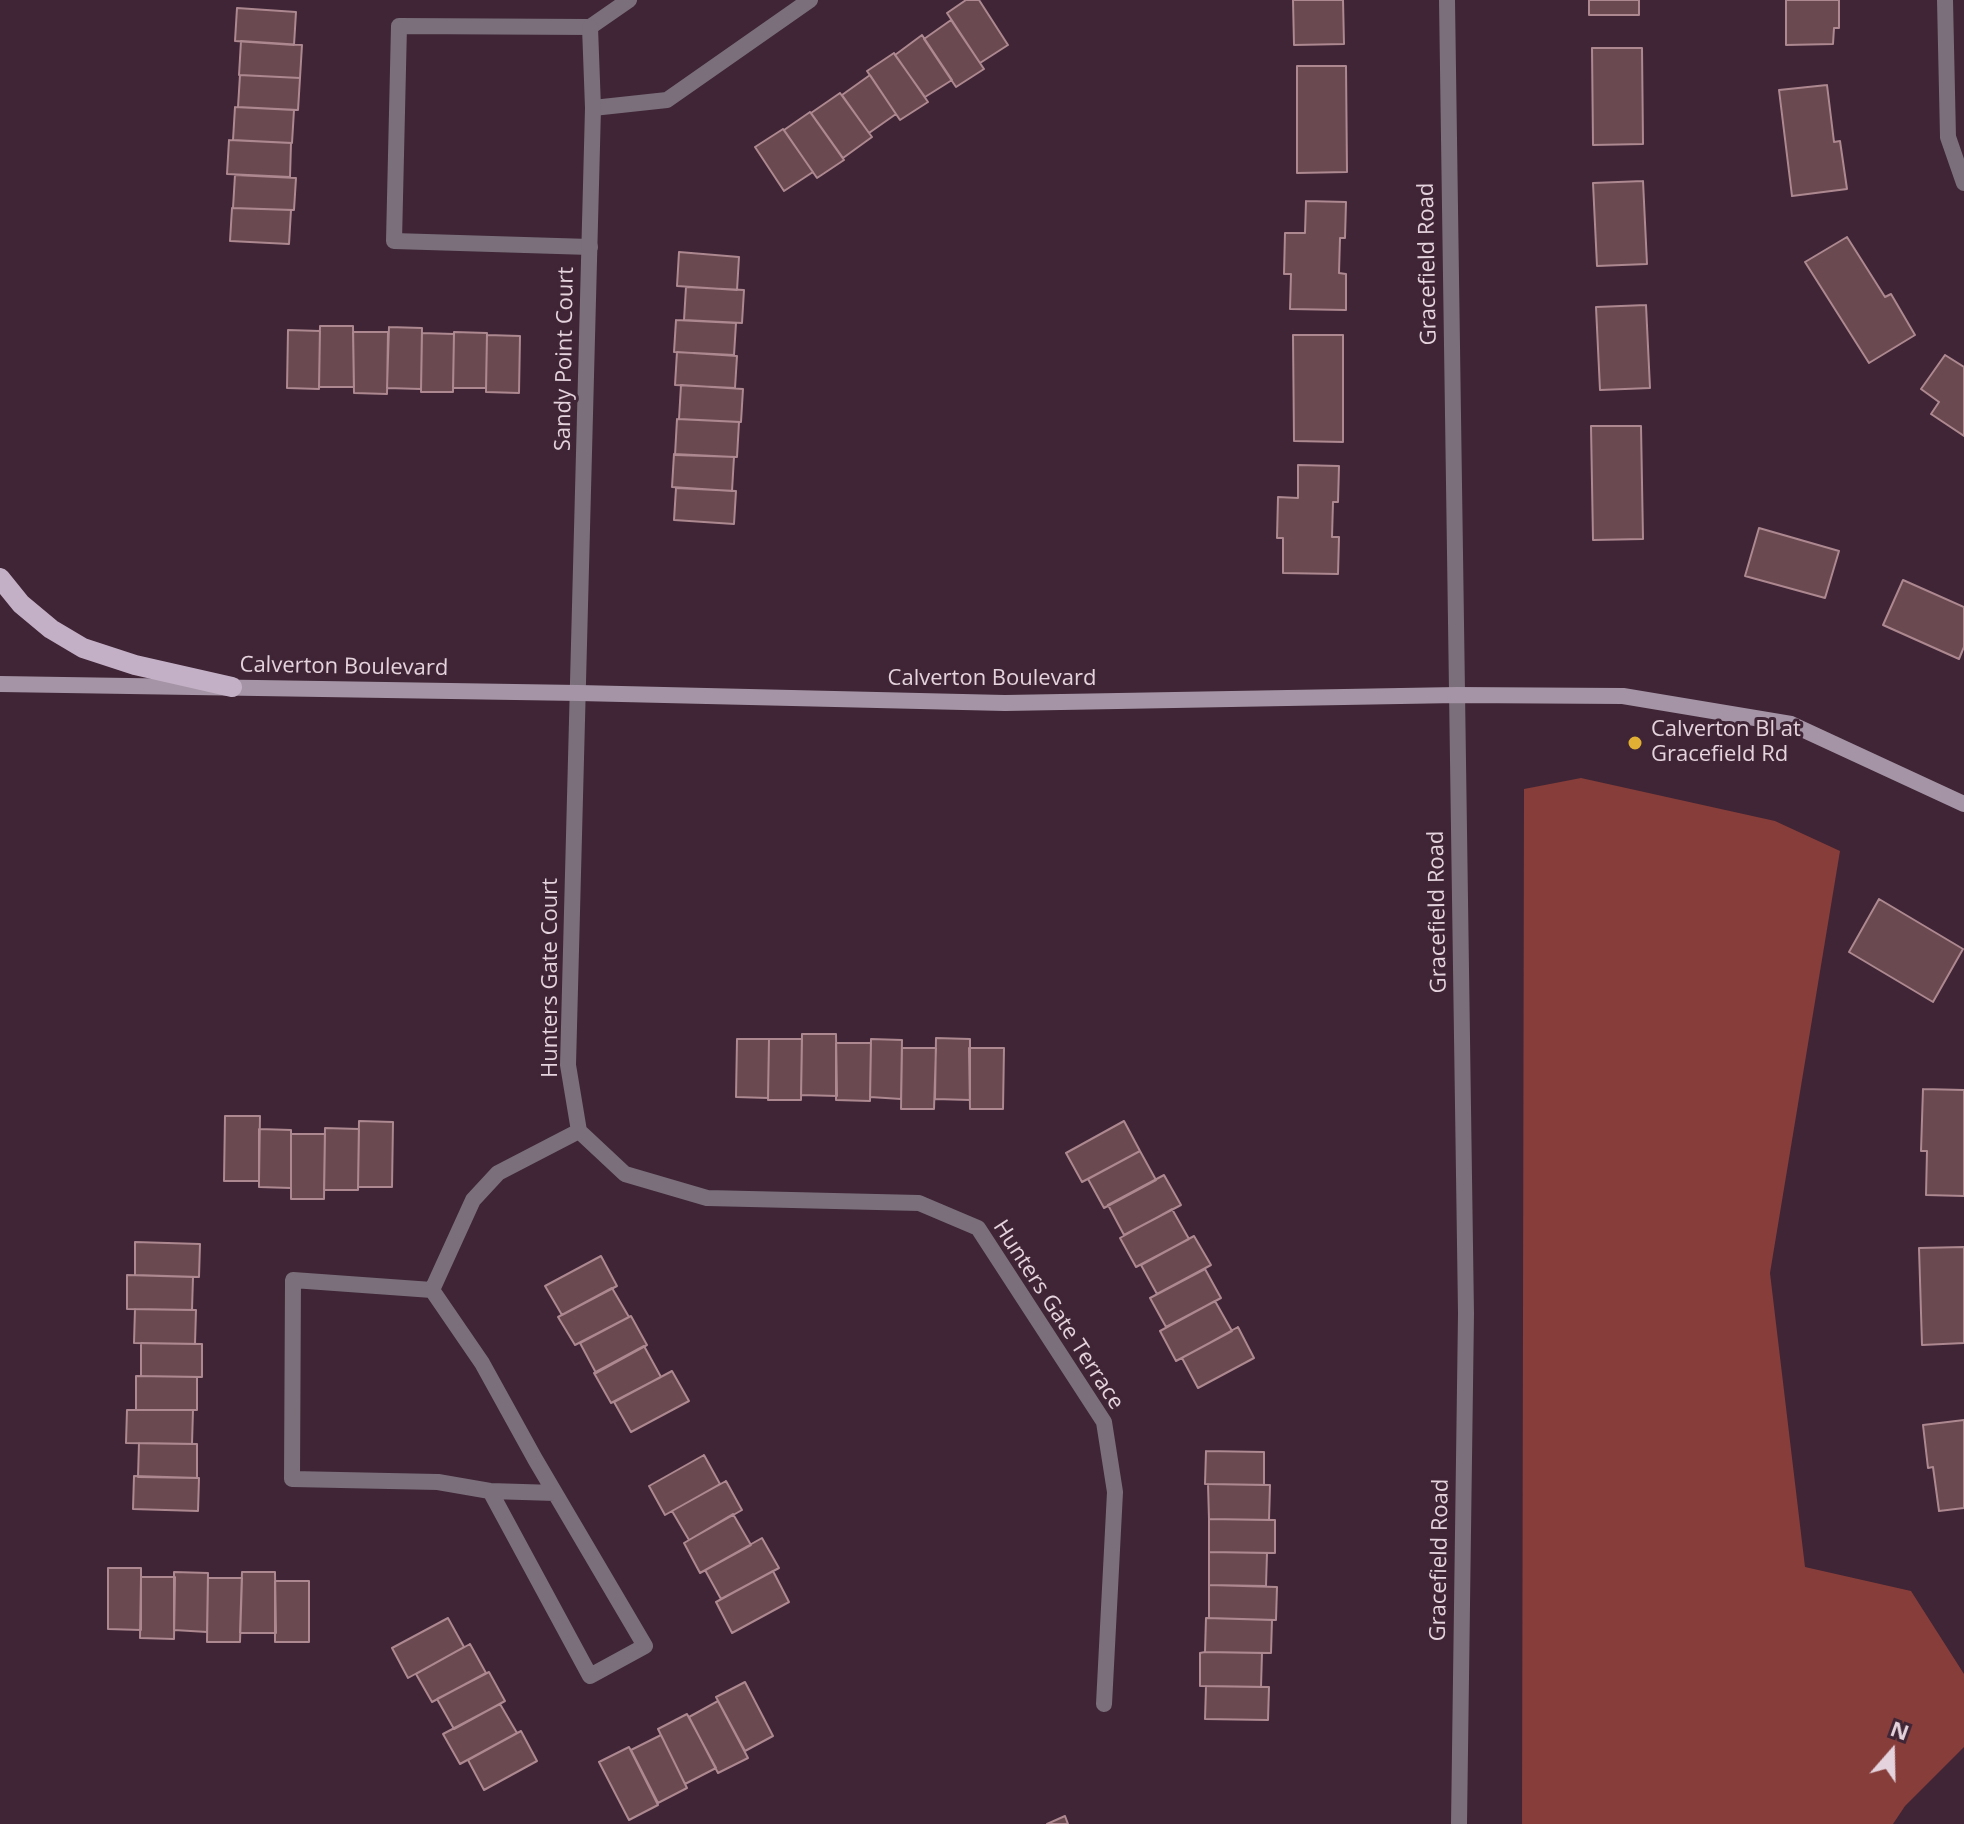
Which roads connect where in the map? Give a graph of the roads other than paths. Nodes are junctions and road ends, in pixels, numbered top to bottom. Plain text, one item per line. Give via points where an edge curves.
1 (629, 0) edge
2 (810, 0) edge
3 (1447, 0) edge
4 (1945, 0) edge
5 (590, 27) junction
6 (593, 108) junction
7 (1964, 183) edge
8 (590, 247) junction
9 (0, 578) edge
10 (0, 684) edge
11 (232, 687) junction
12 (579, 693) junction
13 (1457, 695) junction
14 (1964, 804) edge
15 (579, 1131) junction
16 (432, 1290) junction
17 (490, 1491) junction
18 (555, 1493) junction
19 (1104, 1704) dead end
20 (1459, 1824) edge

1 - 5 street
2 - 6 street via 667,100
3 - 13 street, Gracefield Road
4 - 7 street via 1948,137
5 - 6 street, Sandy Point Court
5 - 8 street via 399,26 394,241
6 - 8 street, Sandy Point Court
8 - 12 street, Sandy Point Court
9 - 11 main road via 21,604 83,648
10 - 11 street, Calverton Boulevard
11 - 12 street, Calverton Boulevard
12 - 13 street, Calverton Boulevard via 1005,703
12 - 15 street, Hunters Gate Court via 568,1065
13 - 14 street, Calverton Boulevard via 1623,696 1791,724
13 - 20 street, Gracefield Road via 1466,1313
15 - 16 street via 498,1173 473,1200
15 - 19 street, Hunters Gate Terrace via 625,1174 707,1198 919,1203 978,1228 1104,1422 1115,1492
16 - 17 street via 293,1280 292,1479 438,1482
16 - 18 street via 482,1363
17 - 18 street
17 - 18 street via 590,1676 645,1646

